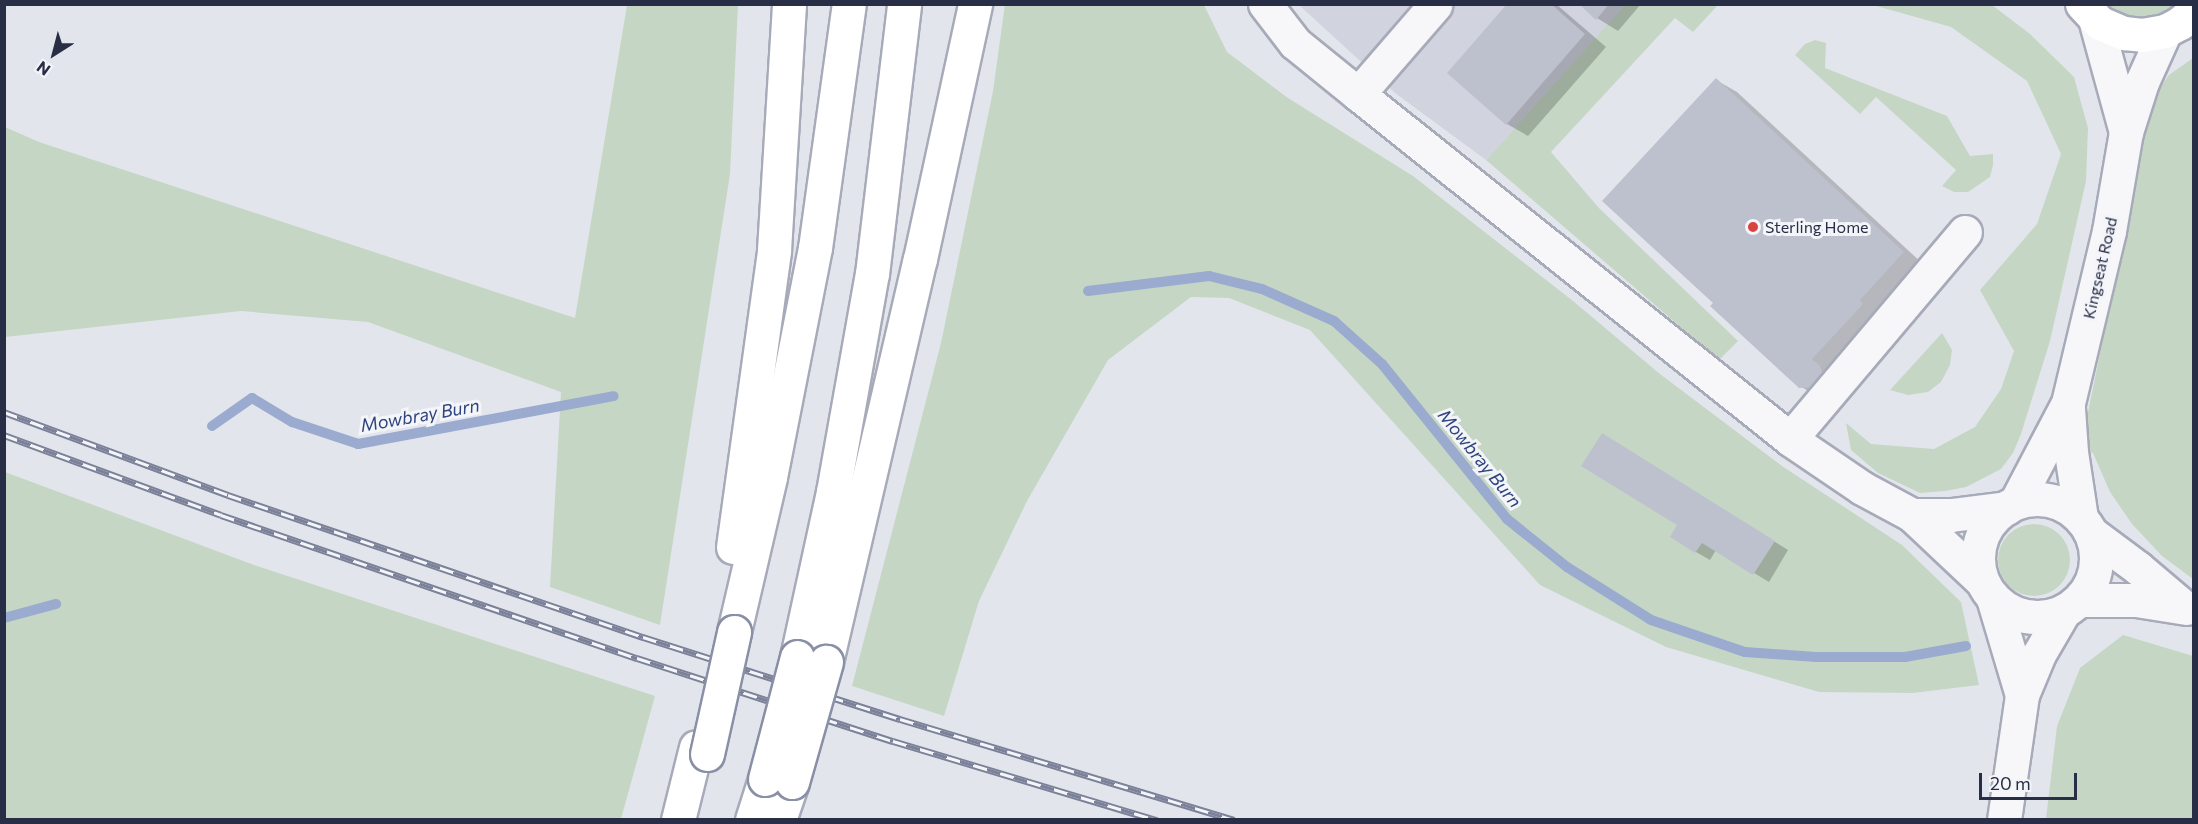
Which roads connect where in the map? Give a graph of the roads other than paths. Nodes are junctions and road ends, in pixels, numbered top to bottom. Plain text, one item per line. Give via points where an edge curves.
1 (789, 4) edge
2 (849, 4) edge
3 (904, 4) edge
4 (975, 4) edge
5 (1265, 4) edge
6 (1435, 5) edge
7 (2084, 9) edge
8 (2183, 22) edge
9 (1358, 94) junction
10 (2126, 132) junction
11 (1965, 232) dead end
12 (2068, 403) junction
13 (1790, 439) junction
14 (2011, 505) junction
15 (1912, 515) junction
16 (2086, 525) junction
17 (1988, 589) junction
18 (2072, 605) junction
19 (2189, 609) edge
20 (727, 633) junction
21 (811, 659) junction
22 (2022, 695) junction
23 (702, 751) junction
24 (779, 780) junction
25 (678, 819) edge
26 (688, 819) edge
27 (752, 819) edge
28 (779, 819) edge
29 (2004, 819) edge

1 - 20 main road via 774,250
2 - 20 main road via 815,248 770,477
3 - 21 main road via 872,274 833,492
4 - 21 main road via 920,259
5 - 9 street via 1295,43
6 - 9 street
7 - 8 main road, Kingseat Road via 2124,33 2142,35
7 - 10 street, Kingseat Road
8 - 10 street, Kingseat Road via 2142,82
9 - 13 street
10 - 12 street, Kingseat Road via 2109,231
11 - 13 street
12 - 14 street, Kingseat Road
12 - 16 street, Kingseat Road via 2071,452
13 - 15 street via 1862,488
14 - 15 street
14 - 16 street via 2034,498 2052,500 2068,507
14 - 17 street, Kingseat Road via 1988,524 1980,541 1978,561
15 - 17 street
16 - 18 street, Kingseat Road via 2096,549 2096,567 2090,585
16 - 19 street
17 - 18 street via 2009,610 2029,616 2047,616
17 - 22 street, Kingseat Road
18 - 19 street via 2136,600
18 - 22 street, Kingseat Road via 2039,654
20 - 23 main road, bridge
21 - 24 main road, bridge
22 - 29 street, Kingseat Road
23 - 25 main road
23 - 26 main road
24 - 27 main road
24 - 28 main road

